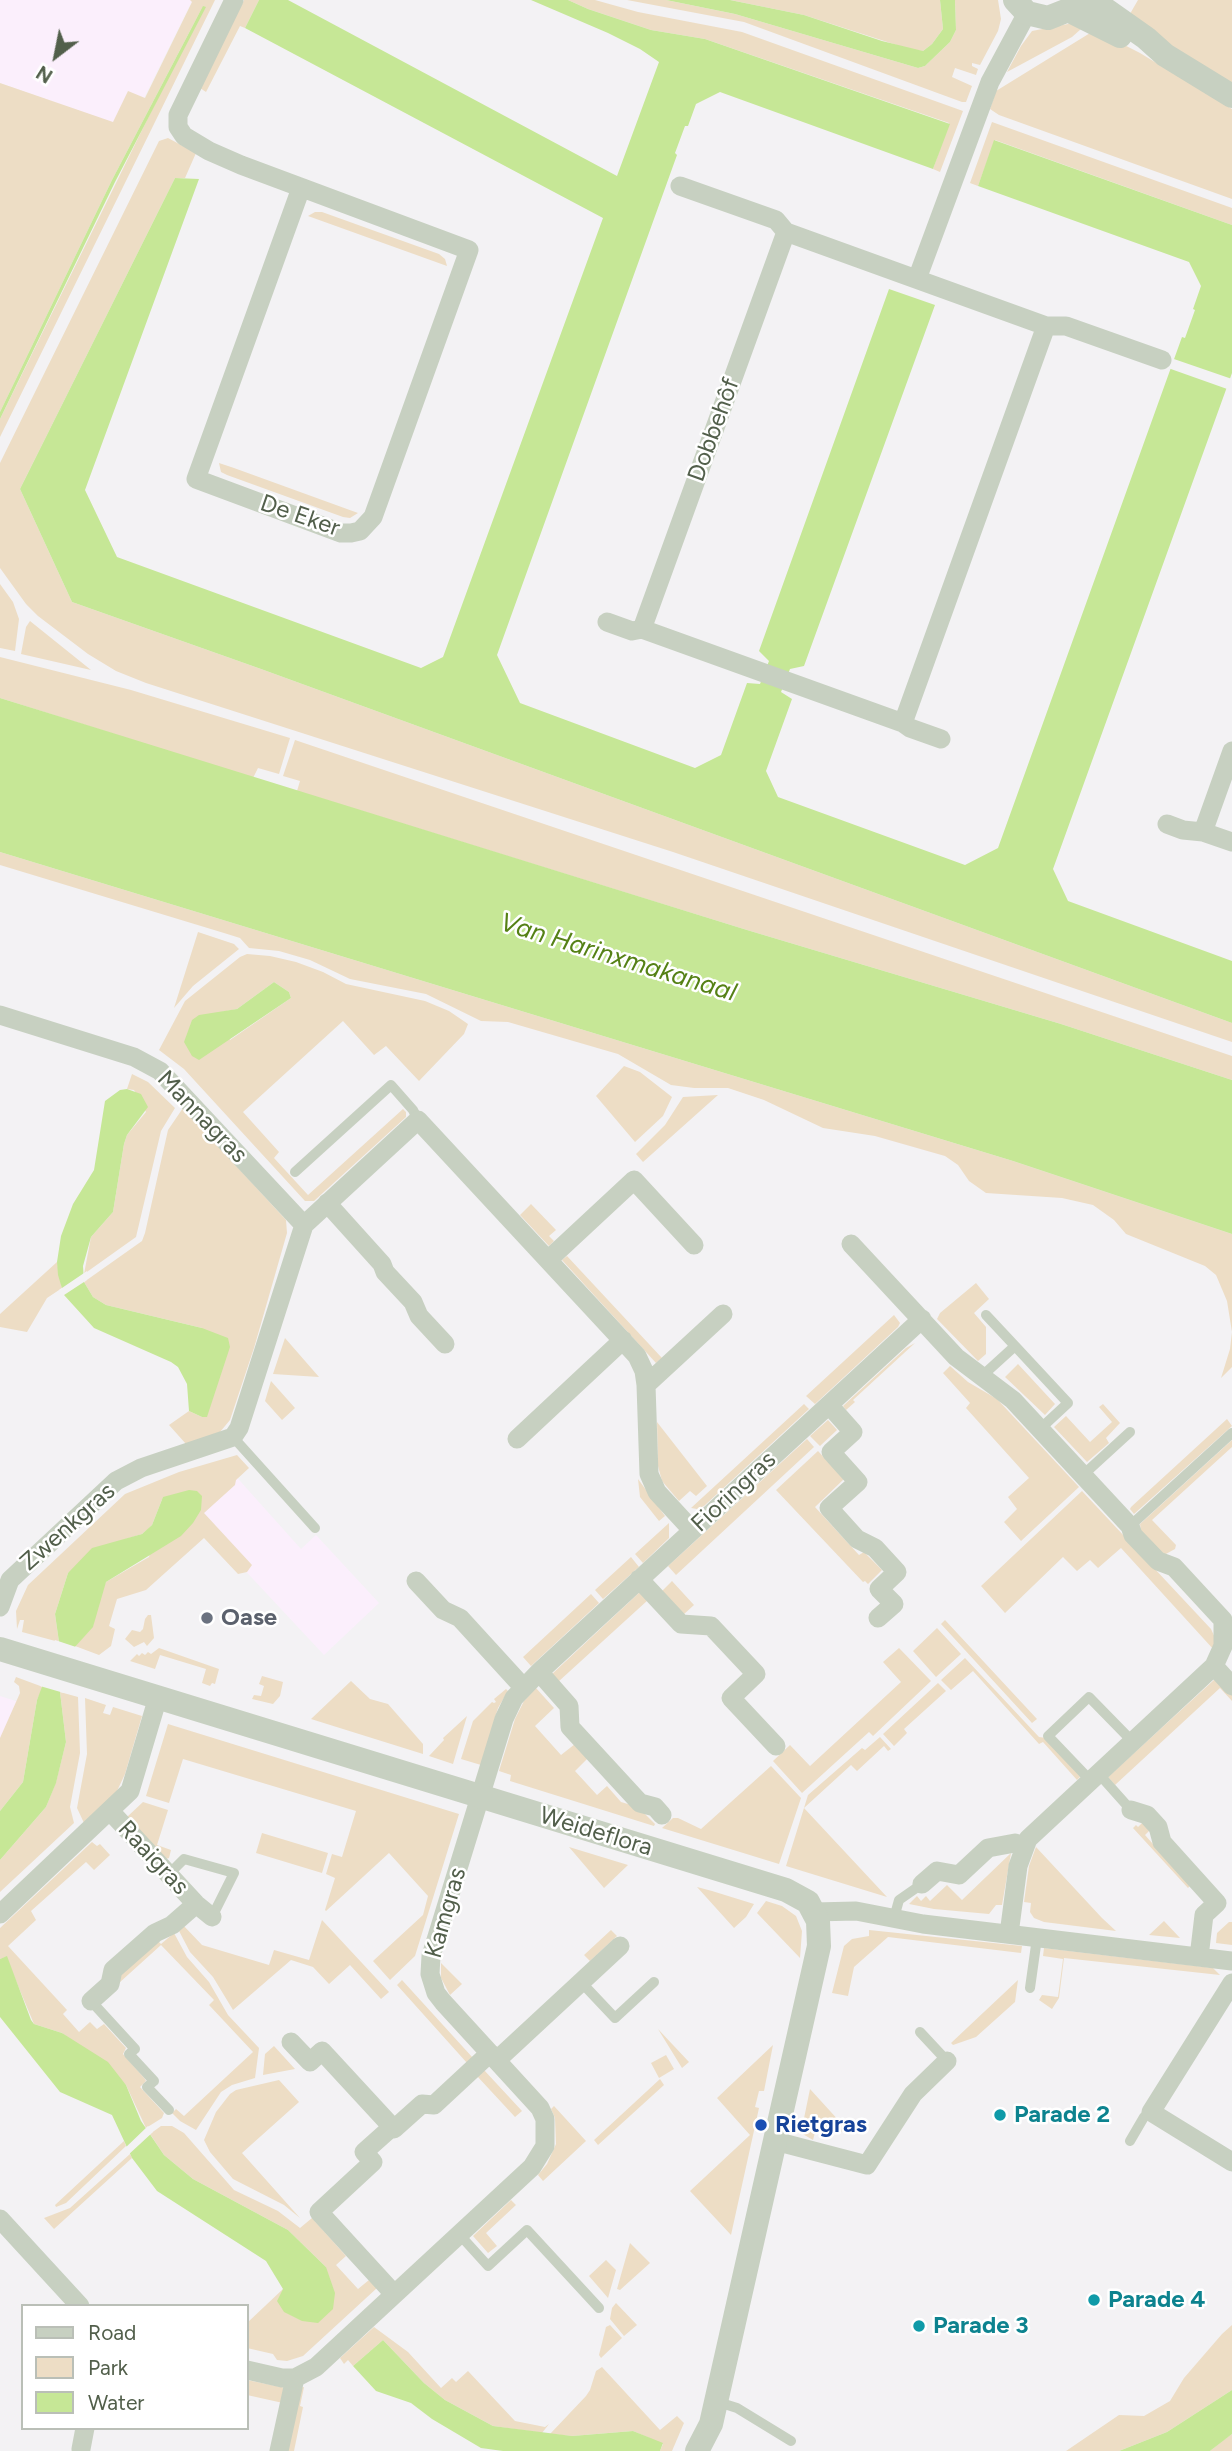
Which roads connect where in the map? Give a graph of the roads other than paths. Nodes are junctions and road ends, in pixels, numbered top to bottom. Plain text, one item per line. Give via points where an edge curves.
1 (234, 0) edge
2 (1092, 0) edge
3 (1072, 5) edge
4 (1021, 6) edge
5 (1165, 55) junction
6 (1232, 96) edge
7 (680, 186) dead end
8 (301, 188) junction
9 (786, 232) junction
10 (917, 279) junction
11 (1046, 326) junction
12 (1162, 360) dead end
13 (607, 622) dead end
14 (642, 629) junction
15 (903, 723) junction
16 (941, 739) dead end
17 (1232, 751) edge
18 (1167, 824) dead end
19 (1203, 832) junction
20 (1232, 842) edge
21 (0, 1015) edge
22 (418, 1120) junction
23 (295, 1172) dead end
24 (327, 1203) junction
25 (304, 1225) junction
26 (851, 1244) dead end
27 (694, 1245) dead end
28 (548, 1259) junction
29 (723, 1314) dead end
30 (986, 1315) dead end
31 (922, 1320) junction
32 (622, 1340) junction
33 (445, 1344) dead end
34 (1014, 1346) junction
35 (982, 1376) junction
36 (646, 1385) junction
37 (829, 1405) junction
38 (1040, 1429) junction
39 (1130, 1432) dead end
40 (1232, 1433) edge
41 (233, 1437) junction
42 (517, 1439) dead end
43 (1083, 1475) junction
44 (1130, 1526) junction
45 (314, 1528) dead end
46 (692, 1530) junction
47 (639, 1579) junction
48 (416, 1581) dead end
49 (0, 1606) edge
50 (878, 1618) dead end
51 (0, 1648) edge
52 (1214, 1666) junction
53 (539, 1672) junction
54 (1232, 1686) edge
55 (523, 1687) junction
56 (158, 1697) junction
57 (1132, 1741) junction
58 (776, 1746) dead end
59 (1094, 1777) junction
60 (481, 1796) junction
61 (1131, 1810) joint
62 (110, 1811) junction
63 (662, 1815) dead end
64 (1024, 1847) junction
65 (169, 1874) junction
66 (922, 1884) joint
67 (197, 1904) junction
68 (814, 1912) junction
69 (0, 1914) edge
70 (212, 1917) joint
71 (894, 1918) junction
72 (1009, 1934) junction
73 (1037, 1938) junction
74 (620, 1946) dead end
75 (1199, 1957) junction
76 (1232, 1961) edge
77 (581, 1982) junction
78 (654, 1982) dead end
79 (1232, 1983) edge
80 (1030, 1988) dead end
81 (90, 2001) joint
82 (920, 2032) dead end
83 (291, 2042) dead end
84 (494, 2057) junction
85 (947, 2062) joint
86 (169, 2110) dead end
87 (1151, 2112) junction
88 (392, 2127) junction
89 (775, 2141) junction
90 (1130, 2141) dead end
91 (1232, 2162) edge
92 (0, 2219) edge
93 (459, 2234) junction
94 (394, 2294) junction
95 (78, 2304) edge
96 (599, 2308) dead end
97 (248, 2370) edge
98 (295, 2378) junction
99 (713, 2413) junction
100 (85, 2430) edge
101 (791, 2441) dead end
102 (81, 2449) dead end
103 (279, 2451) edge
104 (697, 2451) edge
105 (713, 2451) edge

1 - 8 street, De Eker via 183,103 178,127 209,151
2 - 5 street
3 - 4 street via 1048,18
3 - 5 street via 1139,46
4 - 10 street
5 - 6 street
7 - 9 street via 776,220
8 - 8 street, De Eker via 469,250 373,517 360,531 351,533 196,479
9 - 10 street
9 - 14 street, Dobbehôf
10 - 11 street
11 - 12 street via 1066,326
11 - 15 street
13 - 14 street via 632,631
14 - 15 street
15 - 16 street
17 - 19 street
18 - 19 street
19 - 20 street
21 - 25 street, Mannagras via 134,1057 160,1070
22 - 23 lane via 391,1085
22 - 24 street
22 - 28 street
24 - 25 street
24 - 33 street
25 - 41 street
26 - 31 street
27 - 28 street via 634,1180
28 - 32 street
29 - 36 street
30 - 34 lane
31 - 35 street via 956,1357
31 - 37 street, Fioringras
32 - 36 street via 637,1356
32 - 42 street
34 - 35 lane
34 - 38 lane via 1068,1403
35 - 38 street via 1013,1399
36 - 46 street via 649,1474 657,1492
37 - 46 street, Fioringras
37 - 50 street via 853,1432 831,1452 858,1482 829,1508 897,1572 879,1589 894,1604
38 - 43 street
39 - 43 lane
40 - 44 lane
41 - 45 lane
41 - 49 street, Zwenkgras via 116,1481 8,1577
43 - 44 street
44 - 52 street via 1158,1561 1174,1567 1223,1620 1223,1646
46 - 47 street, Fioringras
47 - 53 street, Fioringras
47 - 58 street via 681,1624 711,1626 756,1674 731,1698
48 - 55 street via 443,1609 460,1618
51 - 56 street, Weideflora
52 - 54 street
52 - 57 street
53 - 55 street, Fioringras
53 - 63 street via 569,1706 570,1727 640,1803
55 - 60 street, Fioringras via 504,1719
56 - 60 street, Weideflora
56 - 62 street, Raaigras via 130,1791
57 - 59 street
57 - 59 lane via 1089,1696 1048,1736
59 - 61 lane
59 - 64 street
60 - 68 street, Weideflora via 786,1890 800,1896
60 - 84 street, Kamgras via 431,1956 430,1974 436,1993
61 - 75 street via 1147,1815 1158,1827 1162,1842 1221,1903 1203,1915
62 - 65 street, Raaigras
62 - 69 street, Raaigras
64 - 66 street via 1015,1843 988,1848 959,1875 937,1871
64 - 72 street
65 - 67 street, Raaigras
65 - 70 lane via 184,1859 234,1873
66 - 71 lane via 898,1900
67 - 70 street, Raaigras
67 - 81 street, Raaigras via 113,1970 110,1984
68 - 71 street via 856,1911
68 - 89 street via 819,1946
71 - 72 street
72 - 73 street
73 - 75 street
73 - 80 lane
74 - 77 street
75 - 76 street
77 - 78 lane via 615,2018
77 - 84 street
79 - 87 street
81 - 86 lane, Raaigras via 135,2049 129,2054 154,2081 147,2087
82 - 85 lane
83 - 88 street via 310,2062 322,2051
84 - 88 street via 434,2105 422,2104
84 - 93 street, Kamgras via 540,2108 547,2132 545,2146 531,2167
85 - 89 street via 914,2094 867,2165
87 - 90 lane
87 - 91 street
88 - 94 street via 364,2152 373,2162 319,2212
89 - 99 street
92 - 95 street
93 - 94 street, Kamgras
93 - 96 lane via 488,2266 527,2230
94 - 98 street, Kamgras via 316,2367
97 - 98 street
98 - 103 street
99 - 101 lane via 737,2408
99 - 104 street
99 - 105 street
100 - 102 street

